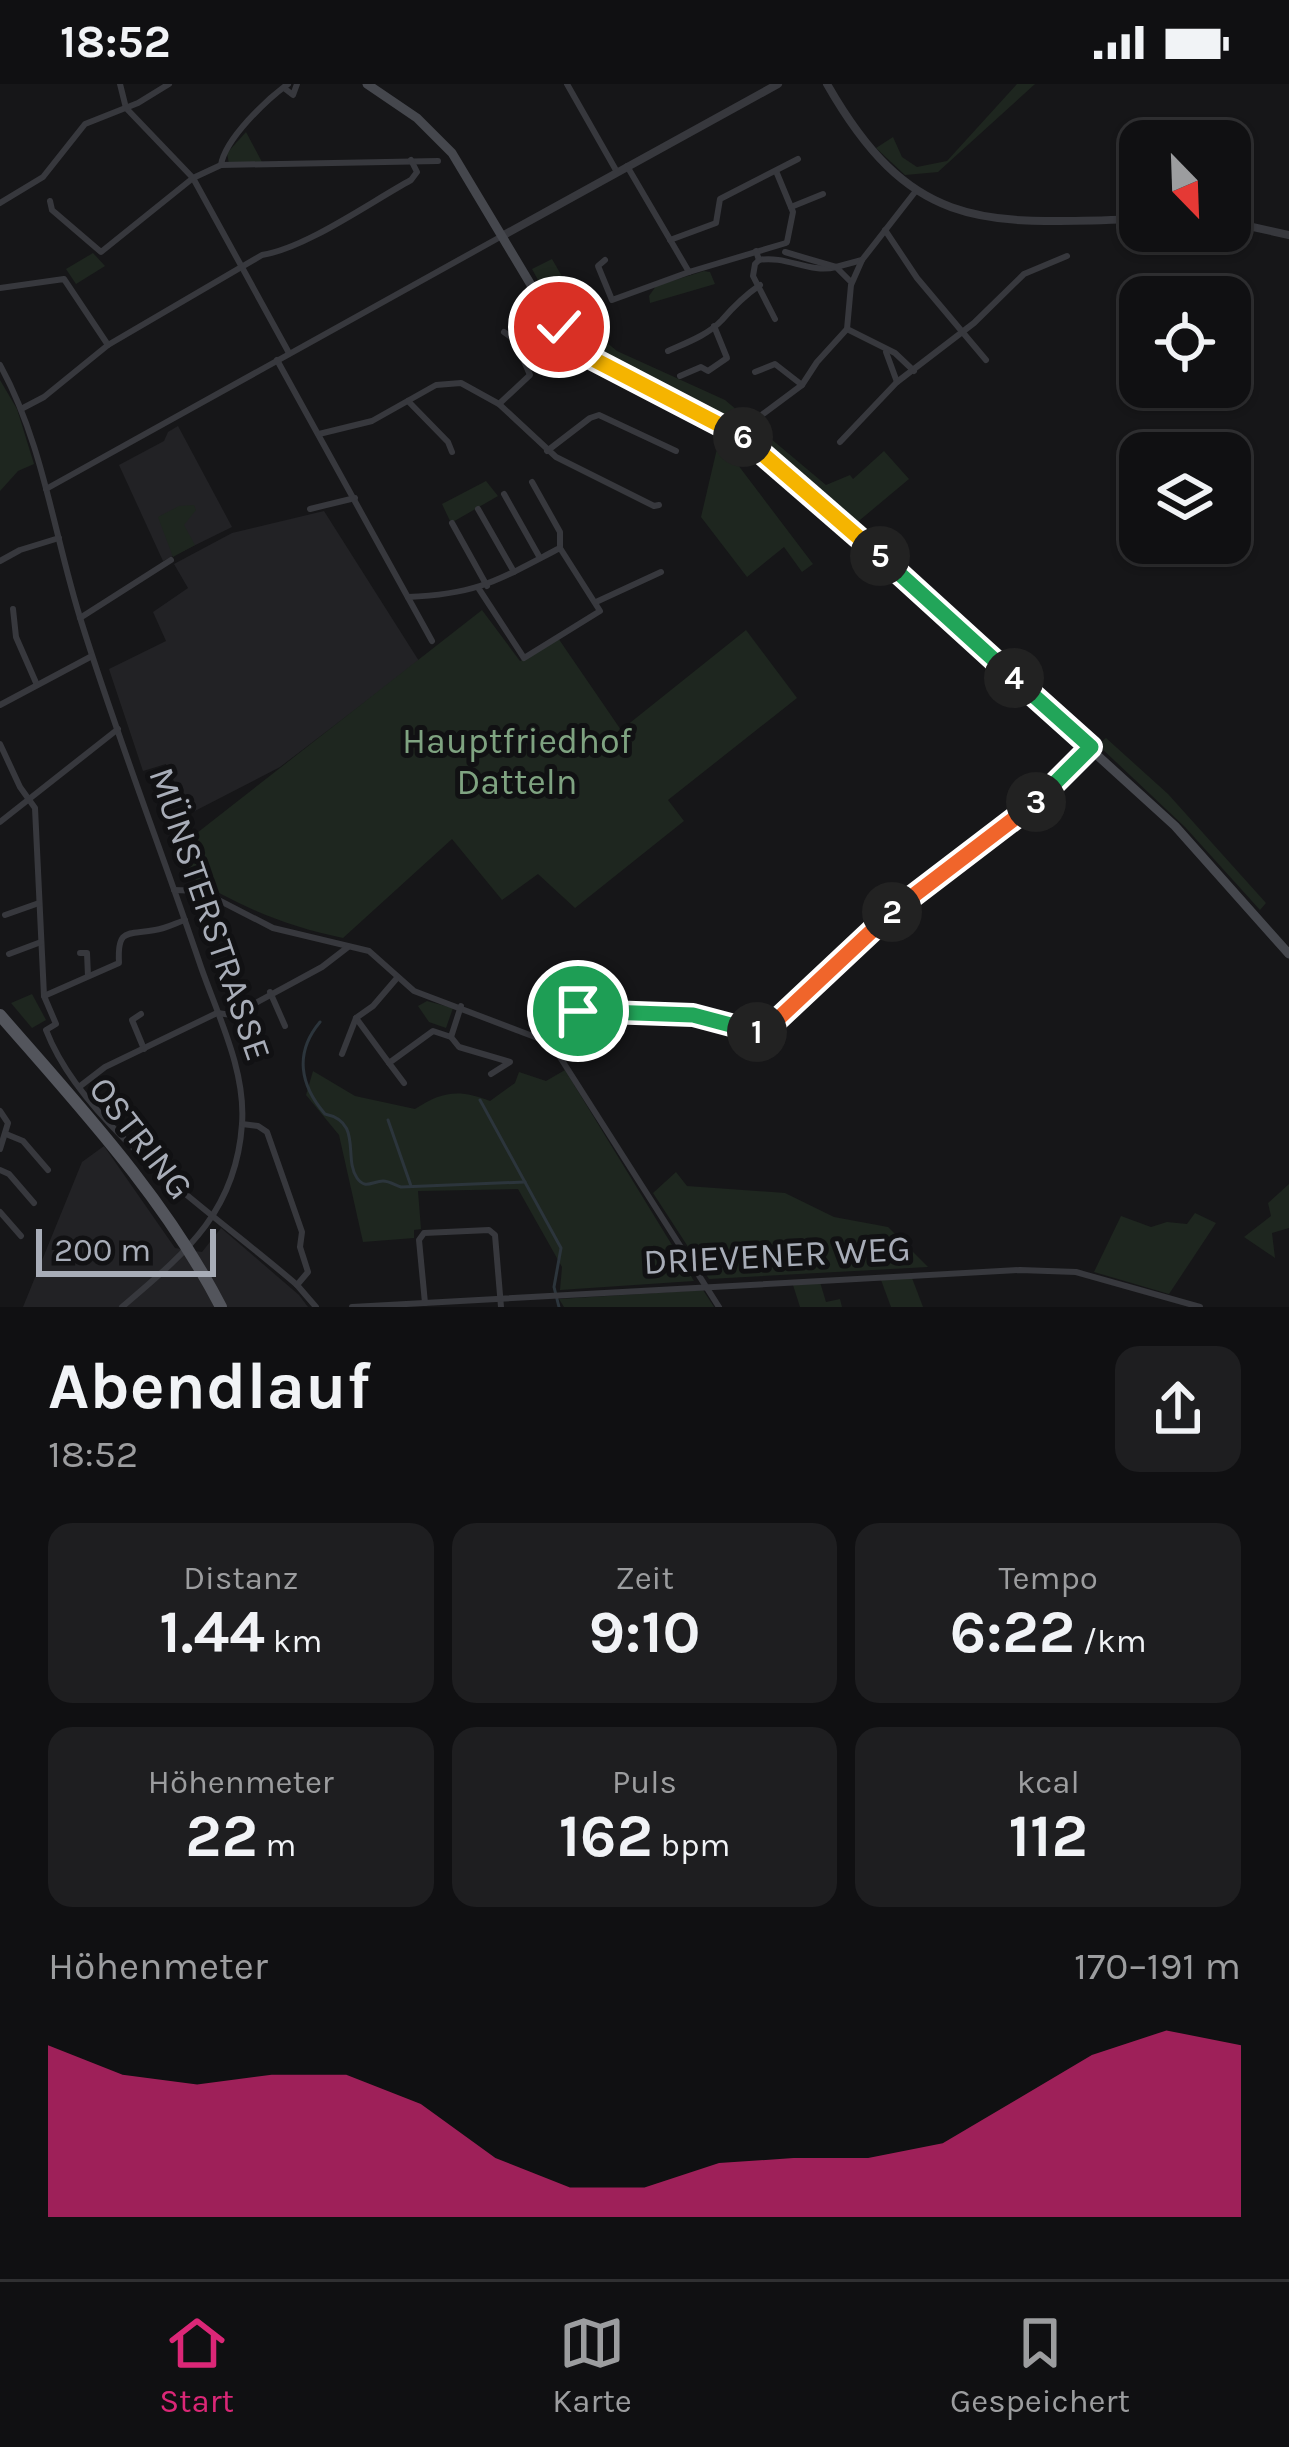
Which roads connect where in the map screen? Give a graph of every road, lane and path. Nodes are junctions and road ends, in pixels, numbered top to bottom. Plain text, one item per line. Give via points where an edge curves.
1 (120, 84) edge
2 (169, 84) edge
3 (294, 84) edge
4 (367, 84) edge
5 (567, 84) edge
6 (778, 84) edge
7 (826, 85) edge
8 (127, 108) junction
9 (798, 159) dead end
10 (411, 160) junction
11 (438, 160) dead end
12 (220, 165) junction
13 (627, 166) junction
14 (776, 171) junction
15 (617, 172) junction
16 (193, 178) junction
17 (915, 192) junction
18 (823, 194) dead end
19 (50, 200) dead end
20 (0, 203) edge
21 (791, 206) junction
22 (1119, 219) edge
23 (1251, 227) edge
24 (885, 230) junction
25 (1289, 235) edge
26 (502, 236) junction
27 (670, 240) junction
28 (785, 252) junction
29 (758, 256) junction
30 (1067, 256) dead end
31 (605, 260) dead end
32 (862, 260) junction
33 (836, 267) junction
34 (242, 268) junction
35 (689, 272) junction
36 (851, 285) junction
37 (760, 286) junction
38 (0, 288) edge
39 (775, 319) dead end
40 (714, 326) junction
41 (848, 329) junction
42 (962, 330) junction
43 (504, 332) dead end
44 (108, 345) junction
45 (885, 349) junction
46 (668, 351) dead end
47 (289, 353) junction
48 (277, 360) junction
49 (986, 360) dead end
50 (0, 364) edge
51 (914, 370) junction
52 (755, 372) dead end
53 (680, 376) dead end
54 (897, 382) junction
55 (802, 385) junction
56 (407, 400) junction
57 (499, 404) junction
58 (23, 408) junction
59 (763, 414) dead end
60 (319, 434) junction
61 (840, 442) dead end
62 (548, 451) junction
63 (676, 451) dead end
64 (452, 452) dead end
65 (532, 482) dead end
66 (46, 489) junction
67 (504, 494) dead end
68 (355, 498) junction
69 (659, 505) dead end
70 (310, 509) dead end
71 (478, 509) dead end
72 (452, 523) dead end
73 (59, 538) junction
74 (560, 548) junction
75 (540, 558) junction
76 (171, 560) dead end
77 (0, 561) edge
78 (514, 572) junction
79 (662, 572) dead end
80 (483, 587) junction
81 (408, 597) junction
82 (598, 606) junction
83 (13, 609) dead end
84 (80, 618) junction
85 (432, 640) dead end
86 (92, 656) junction
87 (37, 686) junction
88 (0, 705) edge
89 (118, 729) junction
90 (0, 745) edge
91 (1091, 747) junction
92 (29, 799) junction
93 (0, 822) edge
94 (174, 890) junction
95 (39, 903) junction
96 (5, 915) dead end
97 (185, 920) junction
98 (41, 942) junction
99 (348, 947) junction
100 (9, 953) dead end
101 (83, 953) dead end
102 (1289, 954) edge
103 (88, 976) junction
104 (397, 978) junction
105 (270, 992) junction
106 (44, 996) junction
107 (461, 1006) junction
108 (217, 1013) junction
109 (141, 1014) dead end
110 (0, 1016) edge
111 (356, 1018) junction
112 (284, 1026) dead end
113 (539, 1035) junction
114 (451, 1037) junction
115 (144, 1049) junction
116 (342, 1054) dead end
117 (389, 1063) junction
118 (491, 1075) dead end
119 (404, 1083) dead end
120 (79, 1088) junction
121 (0, 1111) edge
122 (242, 1124) junction
123 (6, 1133) junction
124 (0, 1148) edge
125 (0, 1170) edge
126 (48, 1170) dead end
127 (34, 1203) dead end
128 (0, 1212) edge
129 (214, 1216) junction
130 (21, 1236) dead end
131 (188, 1248) junction
132 (297, 1285) junction
133 (705, 1285) junction
134 (425, 1303) junction
135 (500, 1303) edge
136 (452, 1304) edge
137 (122, 1307) edge
138 (221, 1307) edge
139 (316, 1307) edge
140 (352, 1307) edge
141 (719, 1307) edge
142 (1200, 1307) edge

1 - 8 street
2 - 8 street
3 - 12 street via 256,111
4 - 26 main road via 445,143
5 - 15 street
6 - 13 street
7 - 17 street via 887,169
8 - 16 street
8 - 20 street via 85,124 43,177
9 - 14 street
10 - 11 street
10 - 12 street
10 - 34 street via 411,180
12 - 16 street
13 - 15 street
13 - 27 street
14 - 21 street
14 - 27 street via 720,199 716,223
15 - 26 street
16 - 19 street via 105,251 82,239
16 - 34 street
17 - 22 street via 1004,221
17 - 24 street
18 - 21 street
21 - 28 street
23 - 25 street
24 - 32 street
24 - 42 street
26 - 47 street
26 - 91 main road via 577,347 764,454
27 - 35 street
28 - 29 street
28 - 29 street
28 - 33 street
29 - 35 street
29 - 37 street
30 - 42 street via 1024,274
31 - 35 street via 598,266 612,300
32 - 33 street
32 - 36 street
33 - 36 street
34 - 44 street
34 - 47 street
36 - 41 street
37 - 39 street
37 - 40 street
38 - 44 street via 64,279
40 - 46 street
40 - 53 street via 728,358
41 - 45 street
41 - 55 street
42 - 49 street
42 - 51 street
43 - 57 street via 530,374
44 - 58 street
45 - 51 street
45 - 54 street
47 - 48 street
48 - 60 street
48 - 66 street
50 - 58 street, MÜNSTERSTRASSE
51 - 54 street
52 - 55 street via 775,364
54 - 61 street
55 - 59 street
56 - 57 street via 452,382
56 - 60 street via 372,421
56 - 64 street
57 - 62 street
58 - 66 street, MÜNSTERSTRASSE
60 - 68 street
62 - 63 street via 599,416
62 - 69 street
65 - 74 street via 560,532
66 - 73 street, MÜNSTERSTRASSE
67 - 75 street
68 - 70 street
68 - 81 street
71 - 78 street
72 - 80 street
73 - 77 street
73 - 84 street, MÜNSTERSTRASSE
74 - 75 street
74 - 82 street
75 - 78 street
76 - 84 street
78 - 80 street
79 - 82 street
80 - 81 street
80 - 82 street via 524,658
81 - 85 street
83 - 87 street
84 - 86 street, MÜNSTERSTRASSE
86 - 87 street
86 - 89 street, MÜNSTERSTRASSE
87 - 88 street
89 - 92 street
89 - 94 street, MÜNSTERSTRASSE
90 - 92 street
91 - 102 main road via 1175,826
91 - 113 street via 1023,814 890,914 765,1029 602,1010 578,1011
92 - 93 street
92 - 95 street
94 - 97 street, MÜNSTERSTRASSE
94 - 99 street via 201,891 262,924
95 - 96 street
95 - 98 street
97 - 103 street via 122,937 119,963
97 - 108 street, MÜNSTERSTRASSE
98 - 100 street
98 - 106 street
99 - 104 street via 369,951
99 - 105 street
101 - 103 street
103 - 106 street
104 - 107 street via 427,998
104 - 111 street
105 - 108 street via 232,1015
105 - 112 street
106 - 120 street via 56,1024 47,1033
107 - 113 street
107 - 114 street
108 - 115 street
108 - 122 street, MÜNSTERSTRASSE via 238,1077
109 - 115 street via 131,1020
110 - 131 main road, OSTRING
111 - 116 street
111 - 117 street
113 - 133 street via 571,1070
114 - 117 street via 433,1031
114 - 118 street via 510,1062
115 - 120 street
117 - 119 street
120 - 129 street
121 - 123 street
122 - 129 street, MÜNSTERSTRASSE
122 - 132 street via 267,1132 302,1232 308,1272
123 - 124 street
123 - 126 street
125 - 127 street
128 - 130 street
129 - 131 street, MÜNSTERSTRASSE
129 - 132 street
131 - 137 street, MÜNSTERSTRASSE
131 - 138 main road, OSTRING
132 - 139 street
133 - 135 street, DRIEVENER WEG
133 - 141 street
133 - 142 street, DRIEVENER WEG via 1046,1270
134 - 135 street via 424,1234 489,1229
134 - 136 street, DRIEVENER WEG
134 - 140 street, DRIEVENER WEG
135 - 136 street, DRIEVENER WEG

